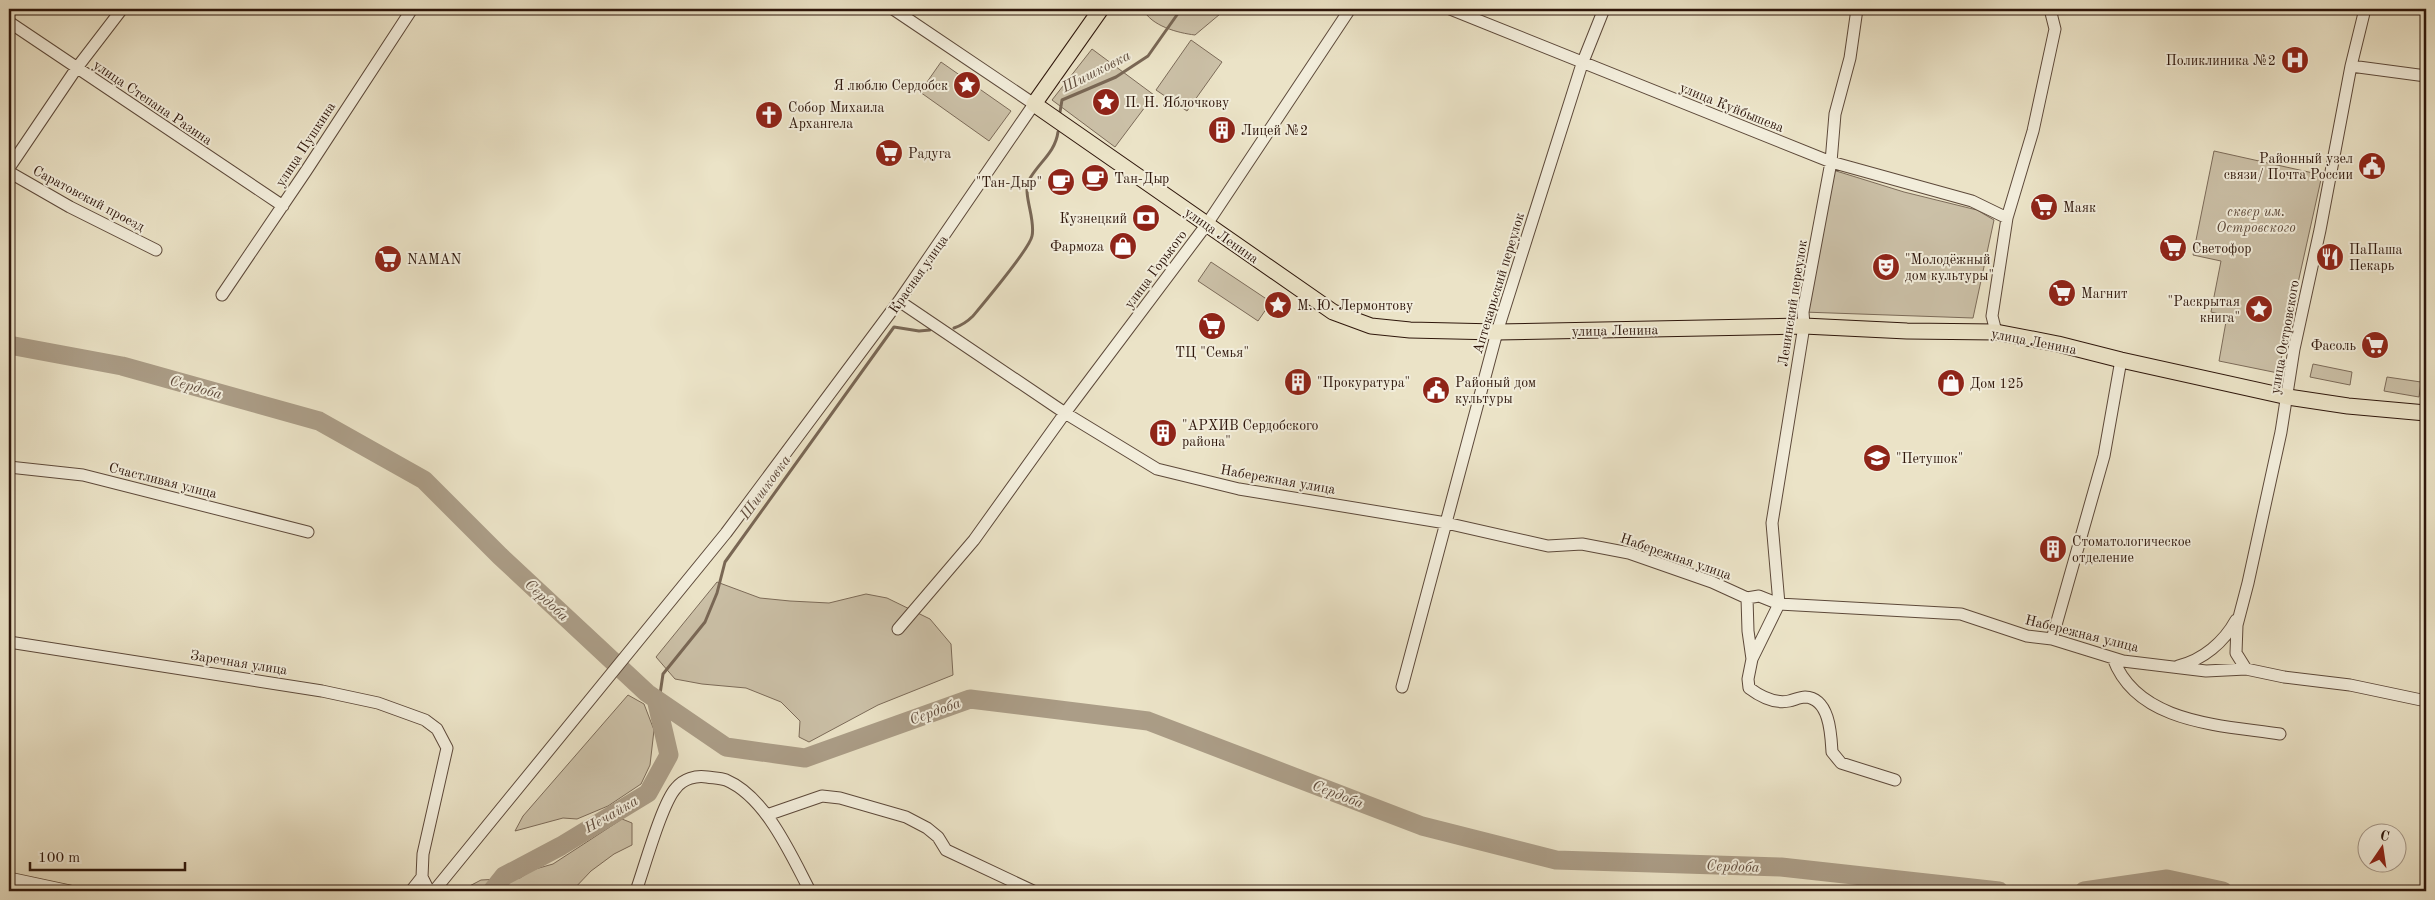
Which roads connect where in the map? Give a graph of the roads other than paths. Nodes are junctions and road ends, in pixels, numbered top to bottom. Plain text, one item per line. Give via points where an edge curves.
1 (122, 9) edge
2 (412, 9) edge
3 (893, 9) edge
4 (1101, 9) edge
5 (1350, 9) edge
6 (1450, 9) edge
7 (1604, 9) edge
8 (1857, 9) edge
9 (2050, 9) edge
10 (2365, 9) edge
11 (9, 22) edge
12 (1582, 64) junction
13 (2351, 66) junction
14 (76, 68) junction
15 (2426, 76) edge
16 (1034, 104) junction
17 (1831, 162) junction
18 (9, 168) edge
19 (9, 172) edge
20 (283, 206) junction
21 (2007, 218) junction
22 (1208, 224) junction
23 (156, 250) dead end
24 (222, 295) dead end
25 (899, 302) junction
26 (1804, 326) junction
27 (1498, 332) junction
28 (1996, 332) junction
29 (2121, 360) junction
30 (2288, 397) junction
31 (1065, 413) junction
32 (2426, 413) edge
33 (9, 467) edge
34 (1446, 523) junction
35 (308, 532) dead end
36 (1747, 598) junction
37 (1780, 604) junction
38 (2240, 614) junction
39 (898, 629) dead end
40 (2052, 639) junction
41 (9, 642) edge
42 (2113, 658) junction
43 (1752, 659) junction
44 (2173, 667) junction
45 (2246, 669) junction
46 (1402, 687) dead end
47 (2426, 701) edge
48 (2280, 734) dead end
49 (1895, 780) dead end
50 (767, 815) junction
51 (422, 877) junction
52 (9, 878) edge
53 (70, 891) edge
54 (411, 891) edge
55 (429, 891) edge
56 (434, 891) edge
57 (636, 891) edge
58 (810, 891) edge
59 (1033, 891) edge

1 - 14 street
2 - 20 street, улица Пушкина
3 - 16 street, улица Ленина
4 - 16 main road, Красная улица
5 - 22 street, улица Горького
6 - 12 street, улица Куйбышева
7 - 12 street, Аптекарьский переулок
8 - 17 street, Ленинский переулок via 1850,58 1835,114
9 - 21 street via 2055,29 2032,131
10 - 13 street, улица Островского
11 - 14 street, улица Степана Разина
12 - 17 street, улица Куйбышева
12 - 27 street, Аптекарьский переулок
13 - 15 street
13 - 30 street, улица Островского via 2294,349
14 - 18 street
14 - 20 street, улица Степана Разина
16 - 22 main road, улица Ленина
16 - 25 street, Красная улица
17 - 21 street, улица Куйбышева via 1972,200
17 - 26 street, Ленинский переулок via 1803,312
19 - 23 street, Саратовский проезд
20 - 24 street, улица Пушкина
21 - 28 street via 1992,316
22 - 27 main road, улица Ленина via 1333,312 1348,318 1371,326 1410,330
22 - 31 street, улица Горького
25 - 31 street, Набережная улица
25 - 56 street, Красная улица via 726,533
26 - 27 main road, улица Ленина
26 - 28 main road, улица Ленина
26 - 37 street, Ленинский переулок via 1772,523
27 - 34 street, Аптекарьский переулок
28 - 29 main road, улица Ленина
29 - 30 main road, улица Ленина
29 - 40 street via 2104,456
30 - 32 main road, улица Ленина
30 - 38 street, улица Островского
31 - 34 street, Набережная улица via 1157,469 1239,489
31 - 39 street, улица Горького via 974,540
33 - 35 street, Счастливая улица via 83,476
34 - 36 street, Набережная улица via 1548,546 1582,544 1629,553
34 - 46 street, Аптекарьский переулок
36 - 37 street, Набережная улица via 1759,596
36 - 43 street
37 - 40 street, Набережная улица via 1961,614 2027,636
37 - 43 street
38 - 44 street via 2232,628 2205,656
38 - 45 street, улица Островского via 2236,653
40 - 42 street, Набережная улица
41 - 51 street, Заречная улица via 322,690 378,703 425,720 437,729 448,748 429,824
42 - 44 street, Набережная улица
42 - 48 street via 2118,671 2142,696 2176,715 2213,726
43 - 49 street via 1749,688 1763,699 1787,702 1804,697 1814,700 1823,709 1831,730 1832,752 1842,762
44 - 45 street, Набережная улица via 2206,671
45 - 47 street, Набережная улица
50 - 57 street via 738,786 724,779 701,776 685,780 675,788 668,802
50 - 58 street
50 - 59 street via 822,796 882,809 927,828 946,850
51 - 54 street
51 - 55 street
52 - 53 street

